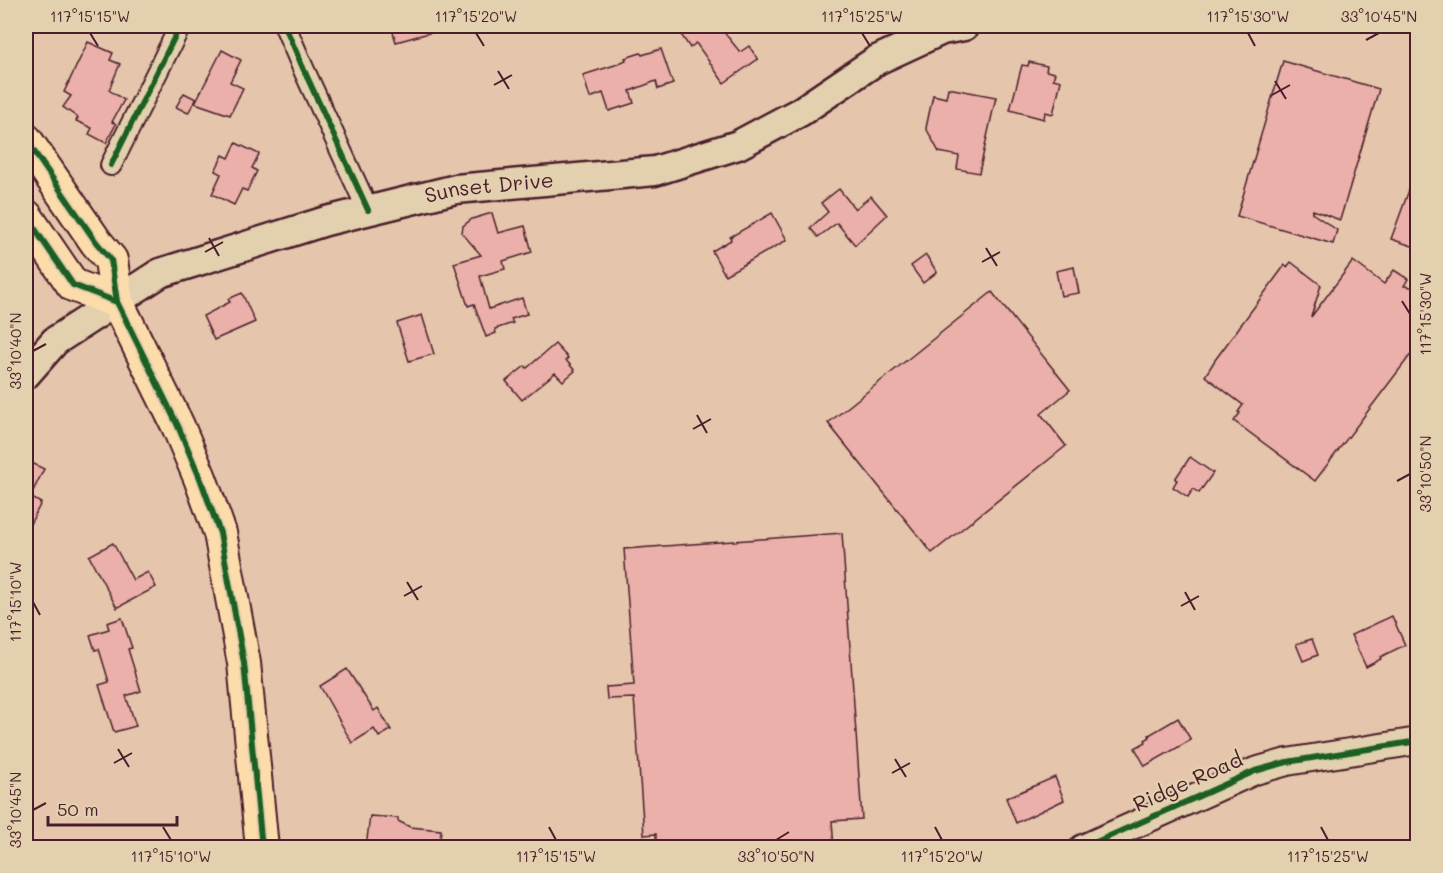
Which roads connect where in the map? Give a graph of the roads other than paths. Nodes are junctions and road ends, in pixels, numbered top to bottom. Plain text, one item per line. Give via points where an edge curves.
1 (180, 26) edge
2 (285, 26) edge
3 (963, 26) edge
4 (26, 140) edge
5 (111, 165) dead end
6 (368, 210) junction
7 (26, 216) edge
8 (117, 302) junction
9 (26, 374) edge
10 (1418, 741) edge
11 (262, 848) edge
12 (1083, 848) edge

1 - 5 street
2 - 6 street
3 - 6 main road, Sunset Drive via 942,30 877,60 800,112 738,145 655,171 456,189
4 - 8 main road via 111,260
6 - 8 main road, Sunset Drive via 160,273
7 - 8 main road via 73,285
8 - 9 main road, Sunset Drive via 55,341
8 - 11 main road via 178,426 220,533 244,663
10 - 12 street, Ridge Road via 1287,762 1255,771

